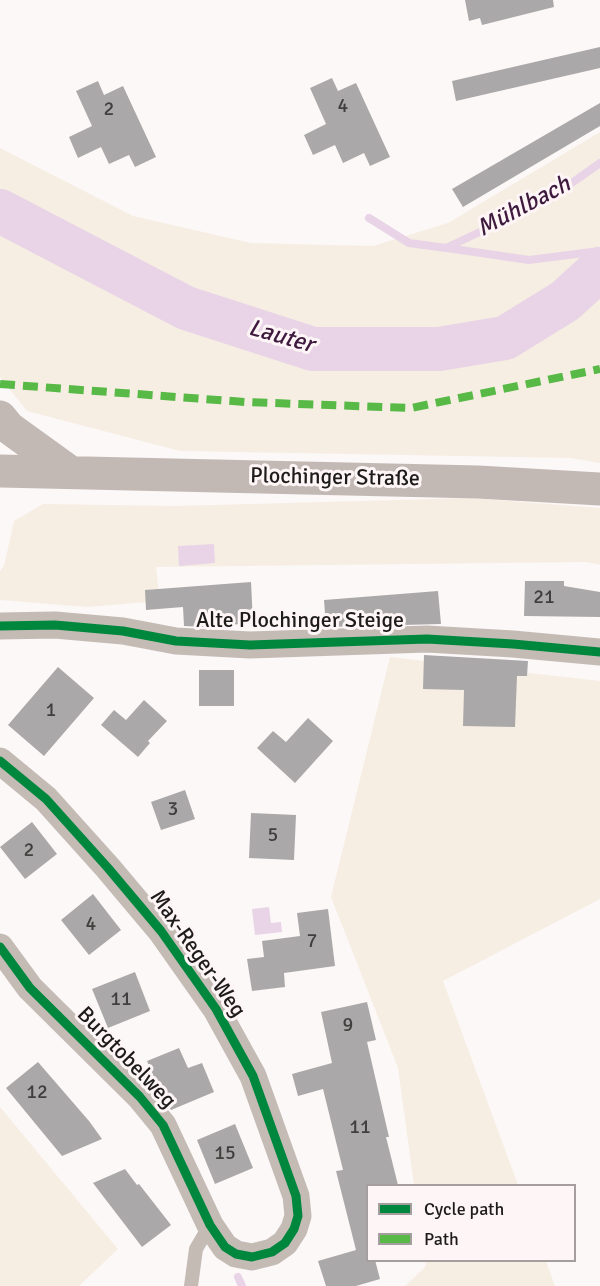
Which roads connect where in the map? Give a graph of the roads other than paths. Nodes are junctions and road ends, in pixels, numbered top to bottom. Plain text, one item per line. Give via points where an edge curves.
1 (0, 417) edge
2 (0, 471) edge
3 (70, 472) junction
4 (600, 489) edge
5 (0, 626) edge
6 (600, 652) edge
7 (0, 761) edge
8 (0, 947) edge
9 (210, 1225) junction
10 (252, 1257) joint
11 (191, 1286) edge

1 - 3 main road via 9,428
2 - 3 main road, Plochinger Straße
3 - 4 main road, Plochinger Straße via 478,482
5 - 6 street, Alte Plochinger Steige via 56,625 176,641 250,645 427,639
7 - 10 street, Max-Reger-Weg via 46,799 161,931 216,1009 253,1076 296,1196 298,1216 285,1243 272,1252
8 - 9 street, Burgtobelweg via 30,988 164,1125
9 - 10 street, Burgtobelweg via 225,1247
9 - 11 lane via 196,1249

